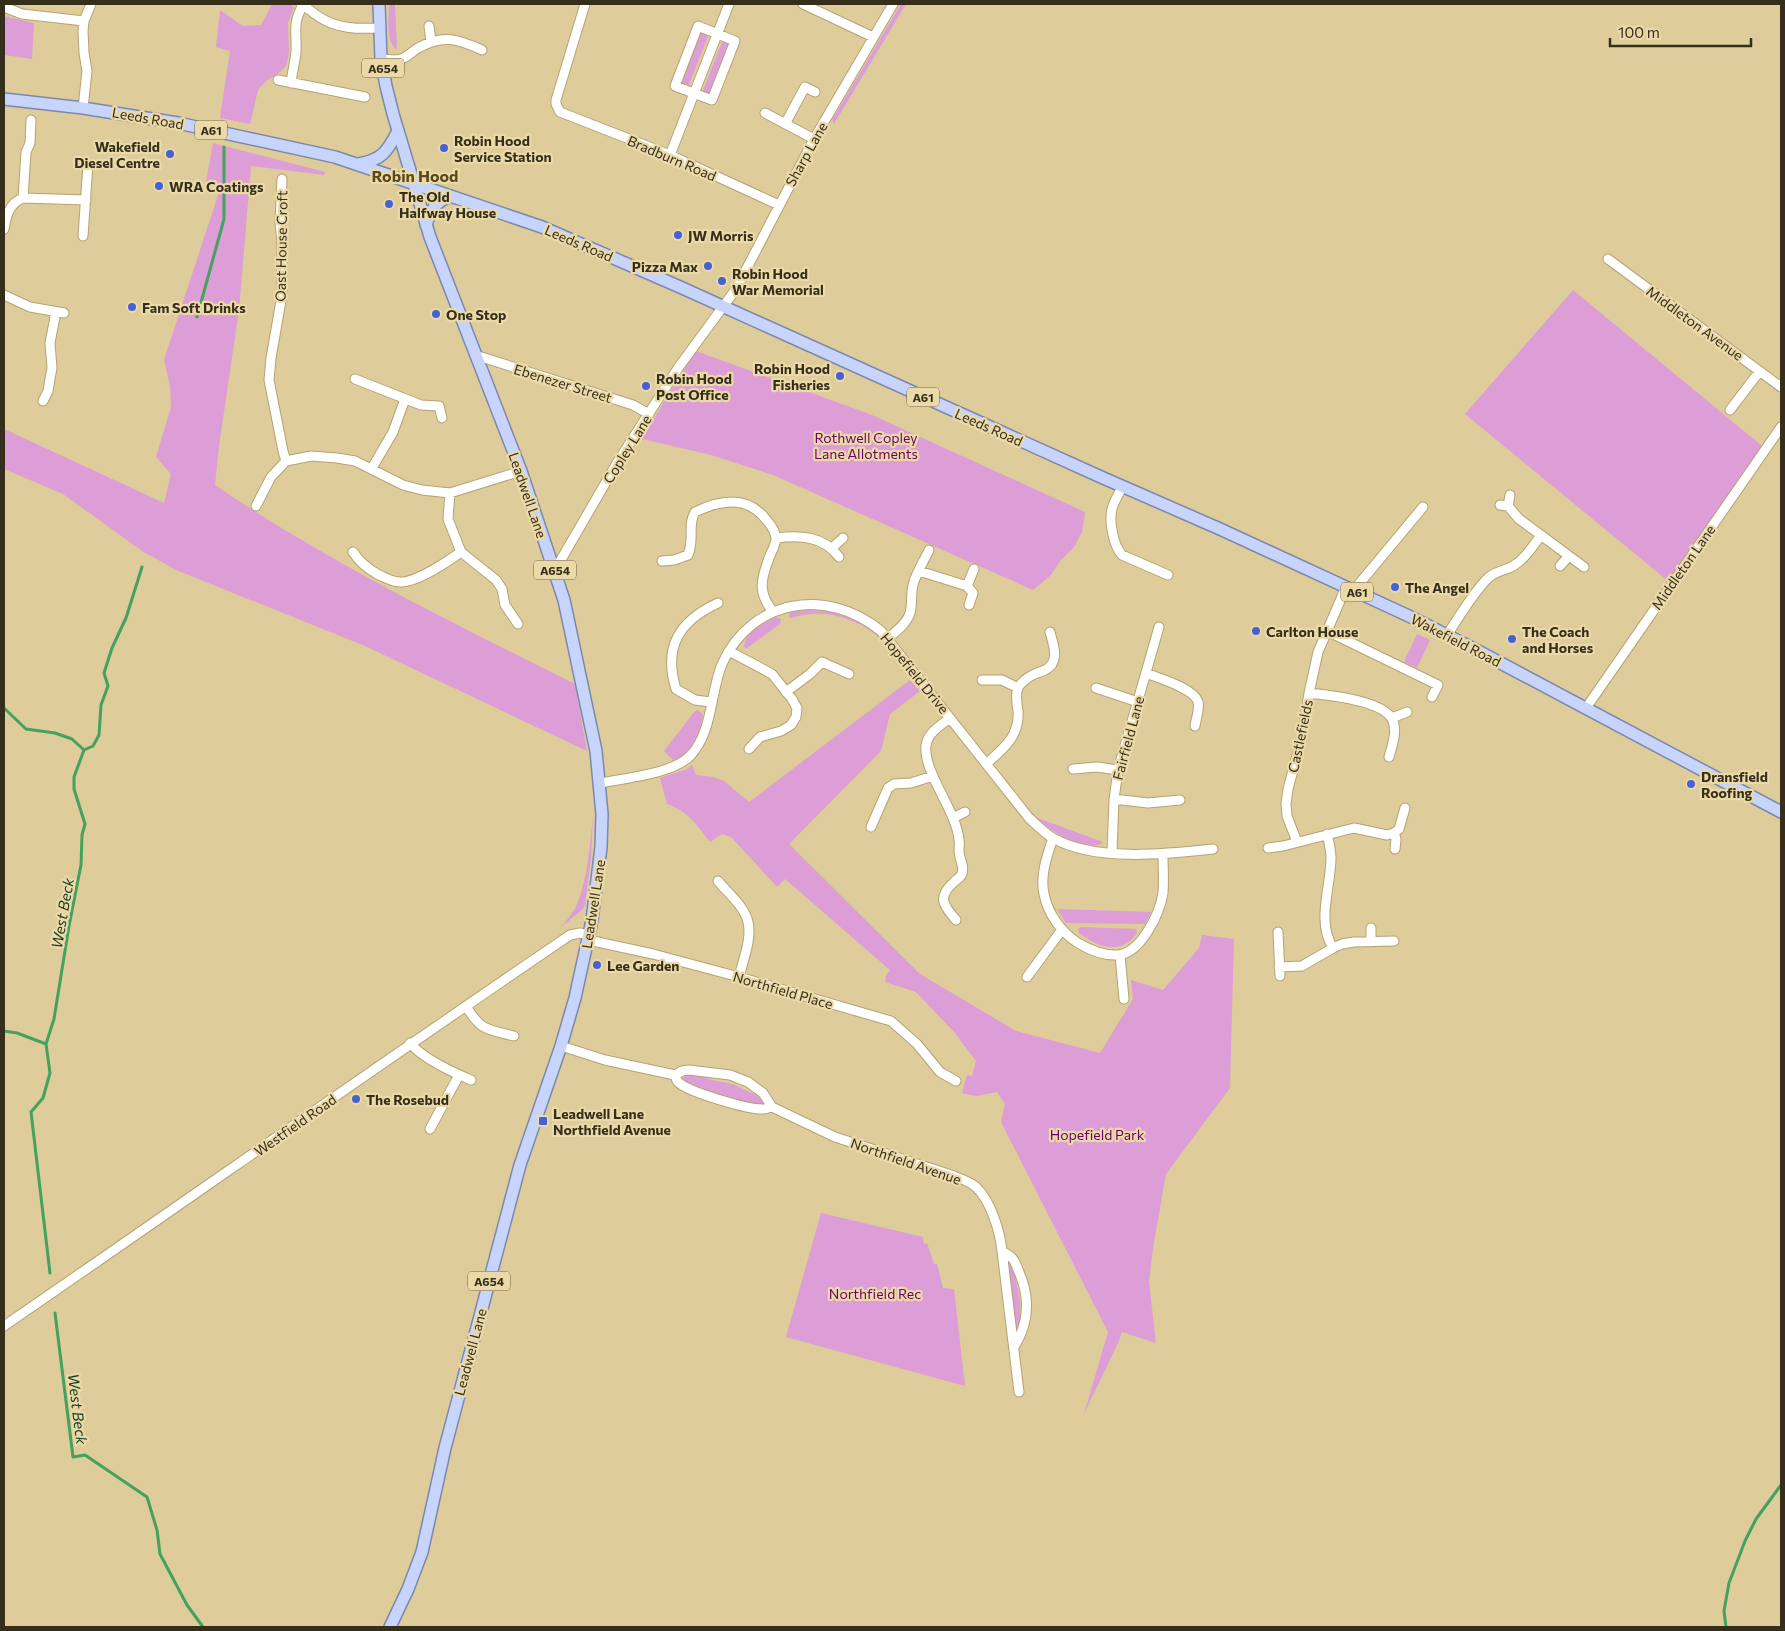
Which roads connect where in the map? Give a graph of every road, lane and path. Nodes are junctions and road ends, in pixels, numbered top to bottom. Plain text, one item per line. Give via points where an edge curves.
1 (25, 4) edge
2 (91, 4) edge
3 (302, 4) edge
4 (379, 4) edge
5 (585, 4) edge
6 (729, 4) edge
7 (803, 4) edge
8 (893, 4) edge
9 (4, 7) edge
10 (25, 14) junction
11 (84, 21) junction
12 (430, 26) dead end
13 (379, 28) junction
14 (717, 34) junction
15 (873, 37) junction
16 (431, 42) junction
17 (482, 50) dead end
18 (382, 59) junction
19 (278, 80) dead end
20 (290, 83) junction
21 (815, 92) dead end
22 (694, 93) junction
23 (365, 96) dead end
24 (4, 99) edge
25 (83, 108) junction
26 (765, 113) dead end
27 (31, 120) dead end
28 (785, 124) junction
29 (398, 131) junction
30 (814, 139) junction
31 (670, 155) junction
32 (88, 164) dead end
33 (357, 164) junction
34 (282, 179) dead end
35 (414, 183) junction
36 (451, 196) junction
37 (23, 198) junction
38 (86, 200) junction
39 (779, 205) junction
40 (426, 224) junction
41 (4, 229) edge
42 (83, 236) dead end
43 (1608, 259) dead end
44 (4, 295) edge
45 (724, 307) junction
46 (475, 356) junction
47 (1759, 372) junction
48 (356, 379) dead end
49 (1781, 387) edge
50 (405, 399) junction
51 (43, 401) dead end
52 (1730, 410) dead end
53 (649, 414) junction
54 (442, 418) dead end
55 (1781, 427) edge
56 (286, 460) junction
57 (372, 468) junction
58 (521, 471) junction
59 (1122, 487) junction
60 (450, 493) junction
61 (1510, 495) dead end
62 (256, 506) dead end
63 (1423, 507) dead end
64 (1541, 535) junction
65 (776, 538) junction
66 (843, 538) dead end
67 (833, 547) junction
68 (929, 550) dead end
69 (353, 552) dead end
70 (462, 552) junction
71 (1568, 556) junction
72 (839, 557) dead end
73 (662, 561) dead end
74 (1560, 566) dead end
75 (1584, 567) dead end
76 (974, 569) dead end
77 (555, 570) junction
78 (919, 571) junction
79 (1168, 575) dead end
80 (967, 586) junction
81 (1350, 589) junction
82 (974, 601) dead end
83 (697, 602) dead end
84 (718, 603) dead end
85 (703, 610) junction
86 (773, 612) junction
87 (518, 624) dead end
88 (1159, 627) dead end
89 (1327, 631) junction
90 (1050, 632) dead end
91 (1447, 635) junction
92 (888, 638) junction
93 (729, 651) junction
94 (1146, 672) junction
95 (849, 674) dead end
96 (982, 680) dead end
97 (1018, 688) junction
98 (1096, 688) dead end
99 (786, 692) junction
100 (1309, 692) junction
101 (1432, 697) dead end
102 (711, 702) junction
103 (1138, 702) junction
104 (1586, 708) junction
105 (1407, 712) dead end
106 (950, 718) junction
107 (1392, 718) junction
108 (1195, 726) dead end
109 (749, 750) dead end
110 (1389, 757) dead end
111 (986, 764) junction
112 (1073, 768) dead end
113 (1118, 770) junction
114 (933, 776) junction
115 (600, 783) junction
116 (1114, 799) junction
117 (1180, 800) dead end
118 (1405, 808) dead end
119 (965, 812) dead end
120 (1781, 812) edge
121 (953, 818) junction
122 (872, 827) dead end
123 (1394, 833) junction
124 (1327, 834) junction
125 (1053, 838) junction
126 (1297, 842) junction
127 (1268, 848) dead end
128 (1213, 849) dead end
129 (1395, 849) dead end
130 (1112, 852) junction
131 (1163, 854) junction
132 (718, 881) dead end
133 (956, 920) dead end
134 (1371, 928) dead end
135 (1061, 931) junction
136 (1278, 932) dead end
137 (589, 938) junction
138 (1394, 941) dead end
139 (1371, 942) junction
140 (1333, 948) junction
141 (1120, 955) junction
142 (739, 977) junction
143 (1027, 977) dead end
144 (1124, 999) dead end
145 (466, 1006) junction
146 (514, 1036) dead end
147 (410, 1043) junction
148 (560, 1046) junction
149 (459, 1075) junction
150 (675, 1075) junction
151 (471, 1080) dead end
152 (956, 1081) dead end
153 (772, 1107) junction
154 (430, 1129) dead end
155 (1002, 1251) junction
156 (4, 1326) edge
157 (1014, 1347) junction
158 (1019, 1392) dead end
159 (390, 1627) edge

1 - 10 street
2 - 11 street
3 - 13 street via 340,27
3 - 20 street via 296,21 296,50
4 - 13 main road, A654
5 - 31 street, Bradburn Road via 556,100 558,108 563,114
6 - 14 street
7 - 15 street
8 - 15 street, Sharp Lane
9 - 10 street
10 - 11 street
11 - 25 street via 83,44 88,71
12 - 16 street
13 - 18 main road, A654
14 - 22 street
14 - 22 street via 735,41 732,49 712,100
14 - 22 street via 698,26 675,86
15 - 30 street, Sharp Lane
16 - 17 street via 446,38 461,40
16 - 18 street via 402,59
18 - 29 main road, A654
19 - 20 street
20 - 23 street
21 - 28 street via 805,87
22 - 31 street
24 - 25 main road, Leeds Road / A61
25 - 33 main road, Leeds Road / A61 via 204,128
26 - 28 street
27 - 37 street
28 - 30 street
29 - 33 main road via 385,153 369,162
29 - 35 main road, A654
30 - 39 street, Sharp Lane
31 - 39 street, Bradburn Road
32 - 38 street
33 - 35 main road, Leeds Road / A61
34 - 56 street, Oast House Croft via 282,295 269,380
35 - 36 main road, Leeds Road / A61
35 - 40 main road, Leadwell Lane / A654
36 - 40 main road via 434,206
36 - 45 main road, Leeds Road / A61 via 542,228
37 - 38 street
37 - 41 street via 7,214
38 - 42 street
39 - 45 street, Sharp Lane
40 - 46 main road, Leadwell Lane / A654
43 - 47 street, Middleton Avenue
44 - 51 street via 30,307 60,313 50,343 52,368
45 - 53 street, Copley Lane via 691,349
45 - 59 main road, Leeds Road / A61
46 - 53 street, Ebenezer Street via 633,405
46 - 58 main road, Leadwell Lane / A654
47 - 49 street, Middleton Avenue
47 - 52 street
48 - 50 street
50 - 54 street via 421,405 439,406
50 - 57 street via 393,432
53 - 77 street, Copley Lane
55 - 104 street, Middleton Lane
56 - 57 street via 311,456 337,458
56 - 62 street via 271,477
57 - 60 street via 403,485
58 - 60 street
58 - 77 main road, Leadwell Lane / A654
59 - 79 street via 1111,515 1118,551
59 - 81 main road, Wakefield Road / A61
60 - 70 street via 448,519
61 - 64 street via 1504,505
63 - 81 street, Castlefields
64 - 71 street
64 - 91 street via 1519,562 1489,578
65 - 67 street via 804,537
65 - 73 street via 768,521 754,508 732,501 718,503 695,512 692,517 692,545 688,555
65 - 86 street via 762,579 762,592
66 - 67 street
67 - 72 street
68 - 78 street
69 - 70 street via 359,562 371,571 400,582 411,580
70 - 87 street via 496,580 502,589 505,605
71 - 74 street
71 - 75 street
76 - 80 street
77 - 115 main road, Leadwell Lane / A654 via 576,653
78 - 80 street
78 - 92 street via 910,595 910,616
80 - 82 street
81 - 89 street, Castlefields
81 - 91 main road, Wakefield Road / A61
83 - 85 street
84 - 85 street
85 - 102 street via 681,630 673,644 671,657 676,689 695,700
86 - 92 street, Hopefield Drive via 809,603 833,606 857,614
86 - 93 street, Hopefield Drive via 752,625
88 - 94 street, Fairfield Lane
89 - 100 street, Castlefields via 1318,652
89 - 101 street via 1438,685
90 - 97 street via 1054,660
91 - 104 main road, Wakefield Road / A61
92 - 106 street, Hopefield Drive
93 - 99 street via 772,674
93 - 102 street, Hopefield Drive
94 - 103 street, Fairfield Lane
94 - 108 street via 1184,688 1196,697
95 - 99 street via 822,662
96 - 97 street via 1002,680
97 - 111 street via 1017,729 1005,747
98 - 103 street
99 - 109 street via 797,708 791,725 760,737
100 - 107 street via 1360,700
100 - 126 street, Castlefields via 1286,804
102 - 115 street, Hopefield Drive via 699,743 682,763 671,769
103 - 113 street, Fairfield Lane
104 - 120 main road, Wakefield Road / A61
105 - 107 street
106 - 111 street, Hopefield Drive
106 - 114 street via 934,731 926,745
107 - 110 street via 1394,740
111 - 125 street, Hopefield Drive via 1029,818
112 - 113 street
113 - 116 street, Fairfield Lane
114 - 121 street
114 - 122 street via 888,788
115 - 137 main road, Leadwell Lane / A654 via 602,847
116 - 117 street via 1148,803
116 - 130 street, Fairfield Lane
118 - 123 street via 1399,829
119 - 121 street
121 - 133 street via 958,830 963,871 943,896 943,904
123 - 124 street via 1354,828
123 - 129 street
124 - 126 street
124 - 140 street via 1331,857 1326,928 1327,939
125 - 130 street, Hopefield Drive via 1089,850
125 - 135 street via 1046,856 1044,894
126 - 127 street
128 - 131 street, Hopefield Drive
130 - 131 street, Hopefield Drive
131 - 141 street via 1163,893 1158,911 1140,942
132 - 142 street via 749,923
134 - 139 street
135 - 141 street via 1091,950
135 - 143 street
136 - 140 street via 1279,972 1302,966
137 - 142 street, Northfield Place
137 - 145 street, Westfield Road via 580,933 570,935
137 - 148 main road, Leadwell Lane / A654
138 - 139 street
139 - 140 street via 1354,942
141 - 144 street
142 - 152 street, Northfield Place via 891,1021 917,1044 940,1072
145 - 146 street via 483,1028
145 - 147 street, Westfield Road
147 - 149 street via 426,1058
147 - 156 street, Westfield Road
148 - 150 street, Northfield Avenue
148 - 159 main road, Leadwell Lane / A654 via 520,1165 445,1448 422,1552
149 - 151 street
149 - 154 street
150 - 153 street, Northfield Avenue via 679,1083 688,1088 719,1099 755,1108
150 - 153 street, Northfield Avenue via 689,1070 730,1075 763,1093
153 - 155 street, Northfield Avenue via 835,1138 951,1175 976,1187 985,1198
155 - 157 street, Northfield Avenue
155 - 157 street, Northfield Avenue via 1013,1259 1027,1296 1023,1329
157 - 158 street, Northfield Avenue

